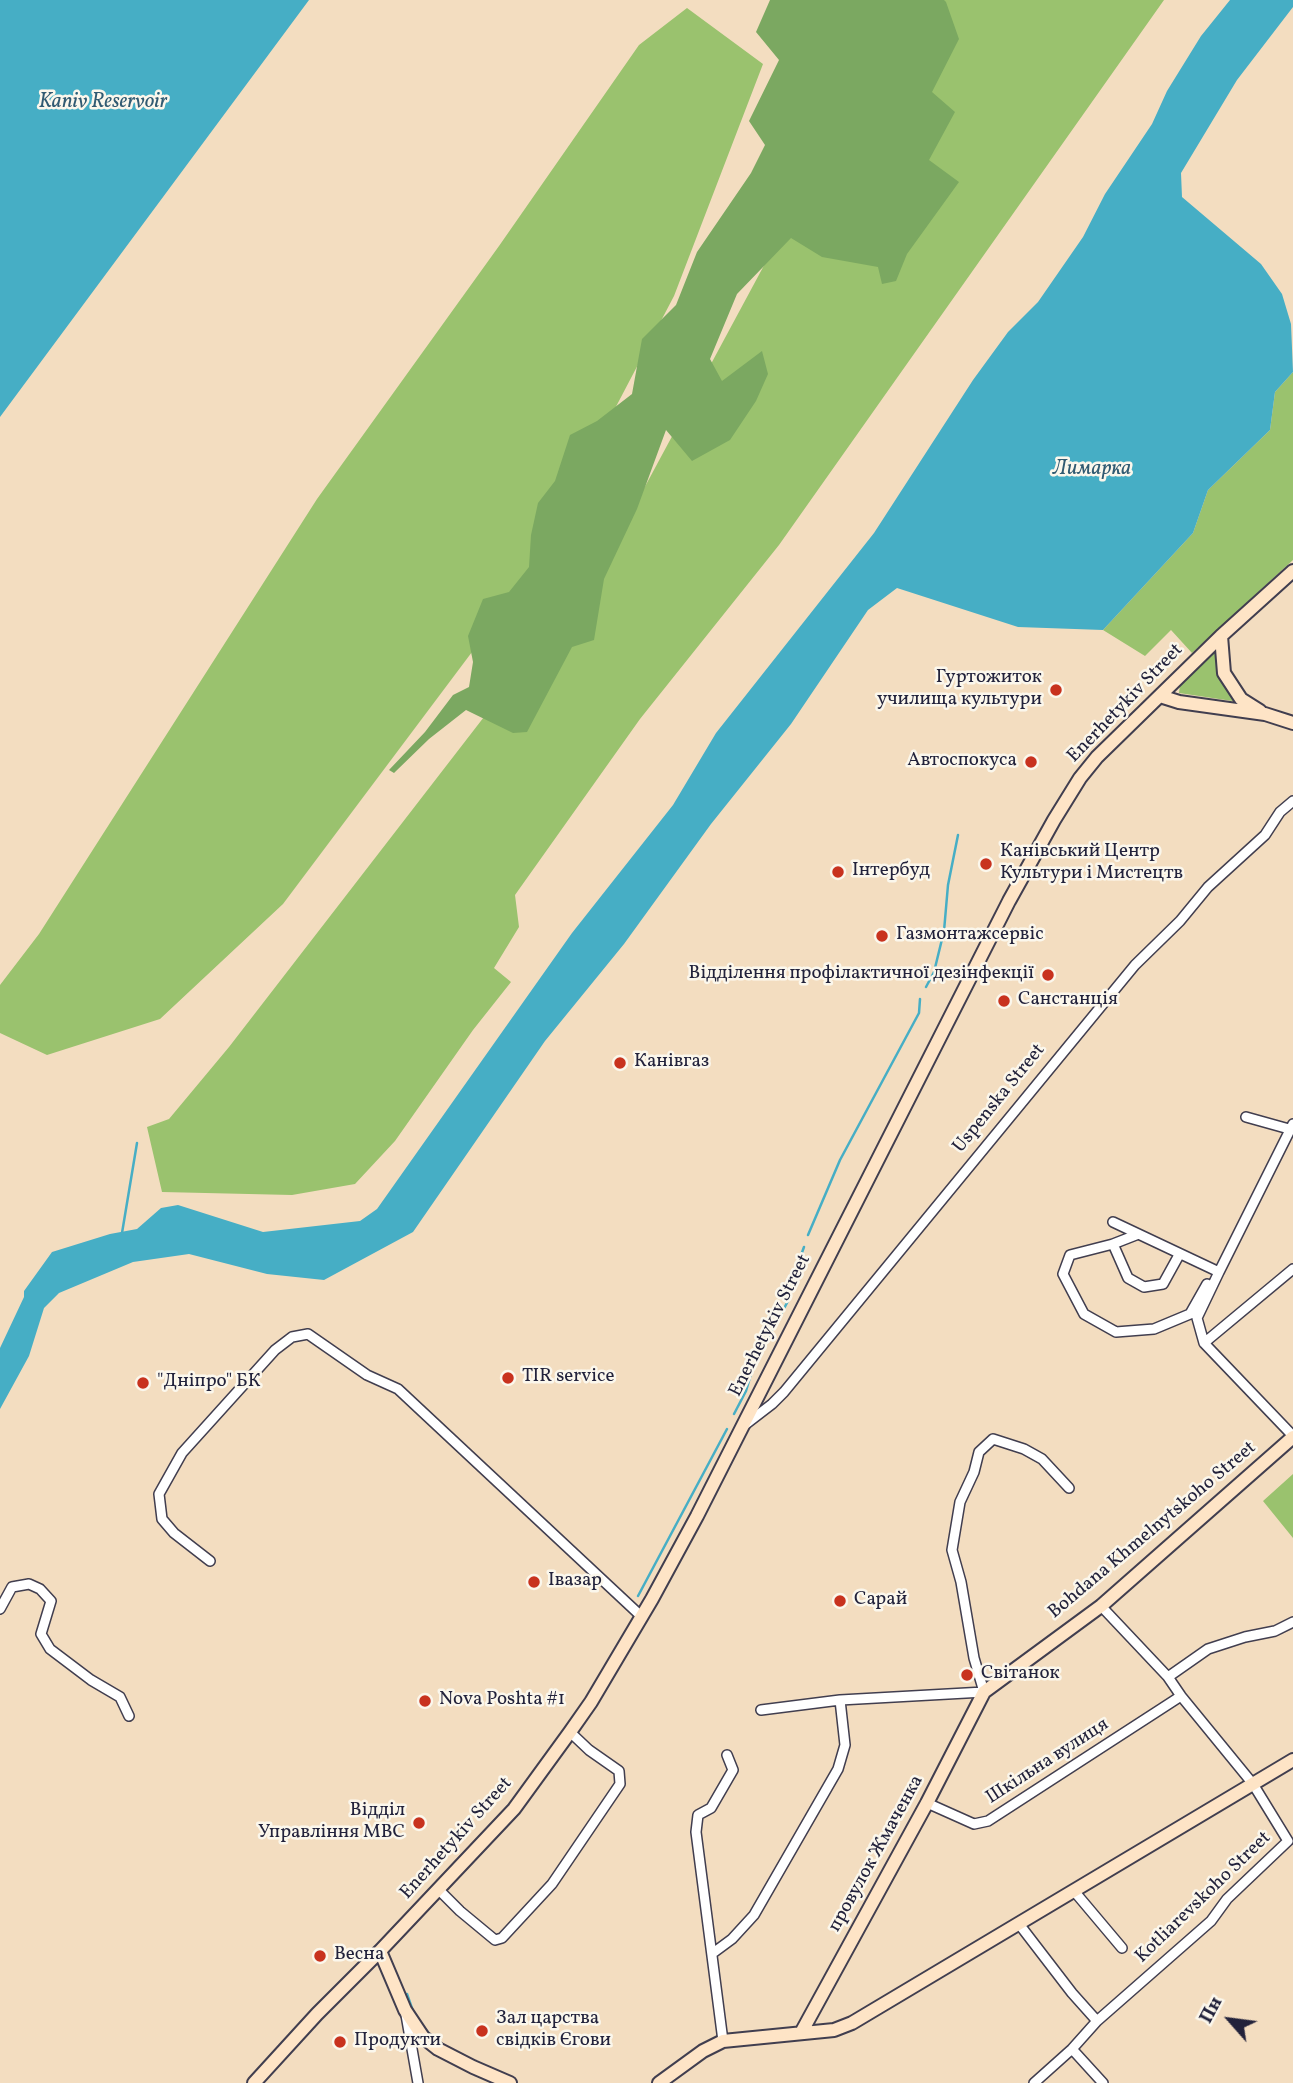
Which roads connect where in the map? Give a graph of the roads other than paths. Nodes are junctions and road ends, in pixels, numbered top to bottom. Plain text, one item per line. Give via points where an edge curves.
1 (1293, 571) edge
2 (1221, 636) junction
3 (1160, 696) junction
4 (1265, 715) junction
5 (1293, 723) edge
6 (1293, 801) edge
7 (1246, 1116) dead end
8 (1291, 1127) edge
9 (1112, 1222) dead end
10 (1136, 1235) junction
11 (1113, 1244) junction
12 (1179, 1255) junction
13 (1293, 1269) edge
14 (1219, 1272) junction
15 (1207, 1284) dead end
16 (1204, 1343) junction
17 (743, 1426) junction
18 (1293, 1437) edge
19 (1069, 1488) dead end
20 (210, 1561) dead end
21 (1101, 1606) junction
22 (0, 1609) edge
23 (641, 1616) junction
24 (1293, 1622) edge
25 (1168, 1677) junction
26 (984, 1692) junction
27 (1181, 1696) junction
28 (840, 1700) junction
29 (761, 1710) dead end
30 (129, 1716) dead end
31 (570, 1732) junction
32 (727, 1755) dead end
33 (1293, 1760) edge
34 (1253, 1784) junction
35 (927, 1803) junction
36 (438, 1889) junction
37 (1074, 1891) junction
38 (1019, 1924) junction
39 (1122, 1948) dead end
40 (380, 1951) junction
41 (713, 1953) junction
42 (405, 2010) junction
43 (1097, 2021) junction
44 (801, 2033) junction
45 (723, 2041) junction
46 (1072, 2049) junction
47 (254, 2083) edge
48 (418, 2083) edge
49 (510, 2083) edge
50 (659, 2083) edge
51 (1034, 2083) edge
52 (1103, 2083) edge

1 - 2 street, Enerhetykiv Street
2 - 3 street, Enerhetykiv Street
2 - 4 street via 1224,673 1241,699
3 - 4 street
3 - 17 street, Enerhetykiv Street via 1097,757 1054,820
4 - 5 street
6 - 17 street, Uspenska Street via 1135,965 784,1392
7 - 8 street
8 - 14 street
9 - 10 street
10 - 11 street
10 - 12 street
11 - 12 street via 1128,1278 1144,1287 1163,1284
11 - 15 street via 1070,1255 1063,1274 1084,1314 1116,1332 1154,1329 1190,1314
12 - 14 street
13 - 16 street
14 - 16 street via 1198,1318
16 - 18 street
17 - 23 street, Enerhetykiv Street
18 - 21 street, Bohdana Khmelnytskoho Street
19 - 26 street via 1042,1459 1024,1448 993,1439 979,1452 960,1502 952,1550
20 - 23 street via 162,1519 159,1494 183,1453 275,1350 292,1337 308,1334 367,1375 398,1389
21 - 25 street
21 - 26 street, Bohdana Khmelnytskoho Street
22 - 30 street via 12,1587 29,1584 40,1589 51,1601 41,1634 50,1649 120,1697
23 - 31 street, Enerhetykiv Street
24 - 25 street via 1208,1649
25 - 27 street
26 - 28 street
26 - 35 street, провулок Жмаченка
27 - 34 street
27 - 35 street, Шкільна вулиця via 988,1821 974,1824
28 - 29 street
28 - 41 street via 845,1745 838,1769 754,1915
31 - 36 street, Enerhetykiv Street via 514,1809
31 - 36 street via 618,1771 620,1784 552,1884 495,1940
32 - 41 street via 733,1770 711,1808 698,1815 696,1832
33 - 34 street
34 - 37 street
34 - 43 street, Kotliarevskoho Street via 1288,1841 1227,1899 1211,1921
35 - 44 street, провулок Жмаченка
36 - 40 street, Enerhetykiv Street
37 - 38 street
37 - 39 street
38 - 43 street
38 - 44 street via 852,2023
40 - 42 street
40 - 47 street, Enerhetykiv Street
41 - 45 street
42 - 48 street
42 - 49 street via 422,2037 438,2049
43 - 46 street, Kotliarevskoho Street
44 - 45 street
45 - 50 street
46 - 51 street, Kotliarevskoho Street
46 - 52 street

